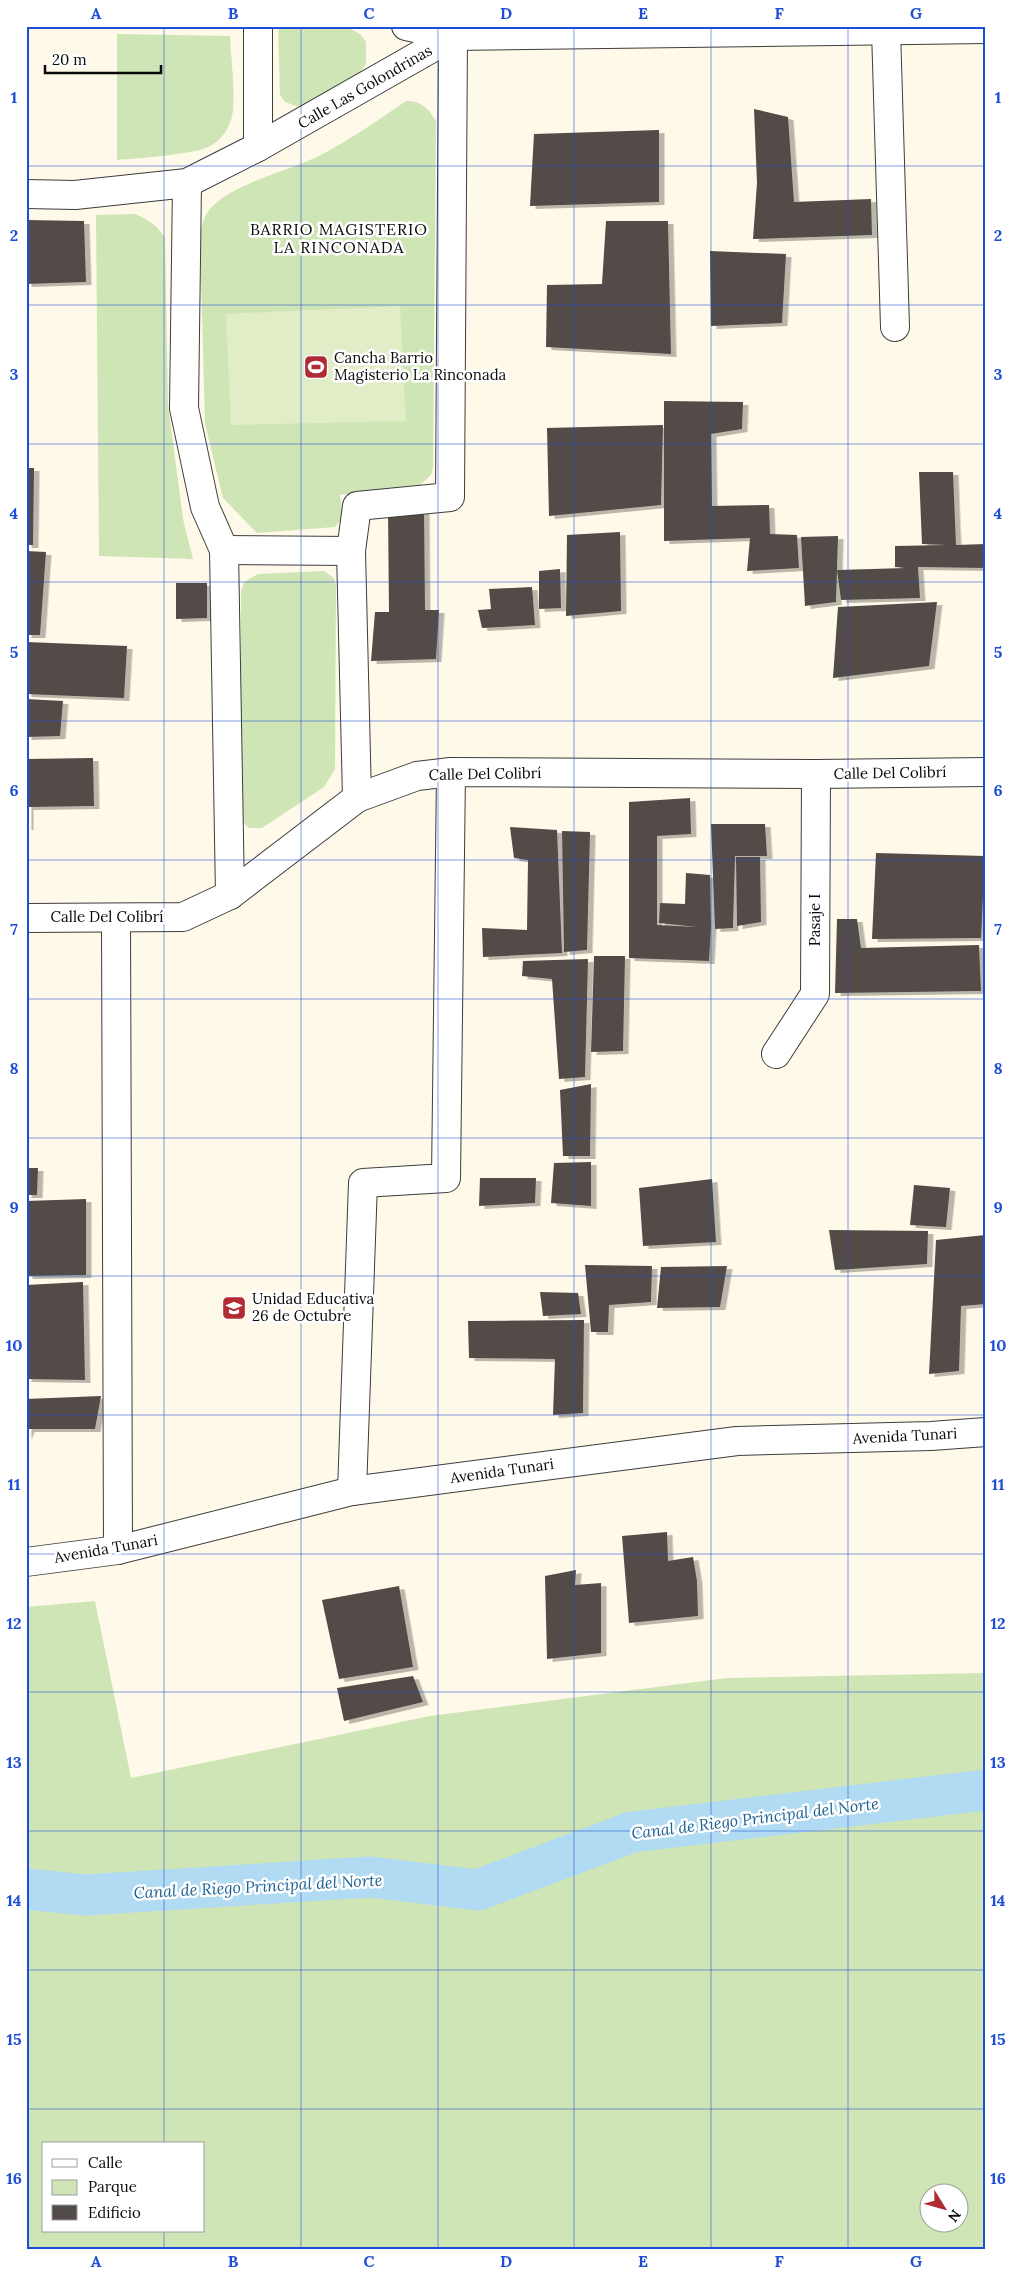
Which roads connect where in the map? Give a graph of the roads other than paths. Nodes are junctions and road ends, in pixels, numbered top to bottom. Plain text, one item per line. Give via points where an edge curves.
1 (258, 26) edge
2 (406, 26) edge
3 (986, 29) edge
4 (886, 30) junction
5 (453, 36) junction
6 (258, 147) junction
7 (187, 183) junction
8 (26, 194) edge
9 (895, 327) dead end
10 (224, 550) junction
11 (351, 551) junction
12 (452, 772) junction
13 (986, 772) edge
14 (816, 774) junction
15 (357, 798) junction
16 (230, 895) junction
17 (26, 918) edge
18 (116, 918) junction
19 (776, 1054) dead end
20 (986, 1432) edge
21 (352, 1491) junction
22 (118, 1550) junction
23 (26, 1562) edge

1 - 6 street
2 - 5 street
3 - 4 street, Calle Las Golondrinas
4 - 5 street, Calle Las Golondrinas
4 - 9 street
5 - 6 street, Calle Las Golondrinas
5 - 11 street via 450,497 357,506
6 - 7 street, Calle Las Golondrinas
7 - 8 street, Calle Las Golondrinas via 75,194
7 - 10 street via 184,408 204,507
10 - 11 street
10 - 16 street
11 - 15 street
12 - 14 street, Calle Del Colibrí
12 - 15 street, Calle Del Colibrí via 417,776
12 - 21 street via 446,1178 363,1183
13 - 14 street, Calle Del Colibrí
14 - 19 street, Pasaje I via 815,994
15 - 16 street, Calle Del Colibrí
16 - 18 street, Calle Del Colibrí via 183,917
17 - 18 street, Calle Del Colibrí
18 - 22 street
20 - 21 street, Avenida Tunari via 737,1441
21 - 22 street, Avenida Tunari
22 - 23 street, Avenida Tunari

